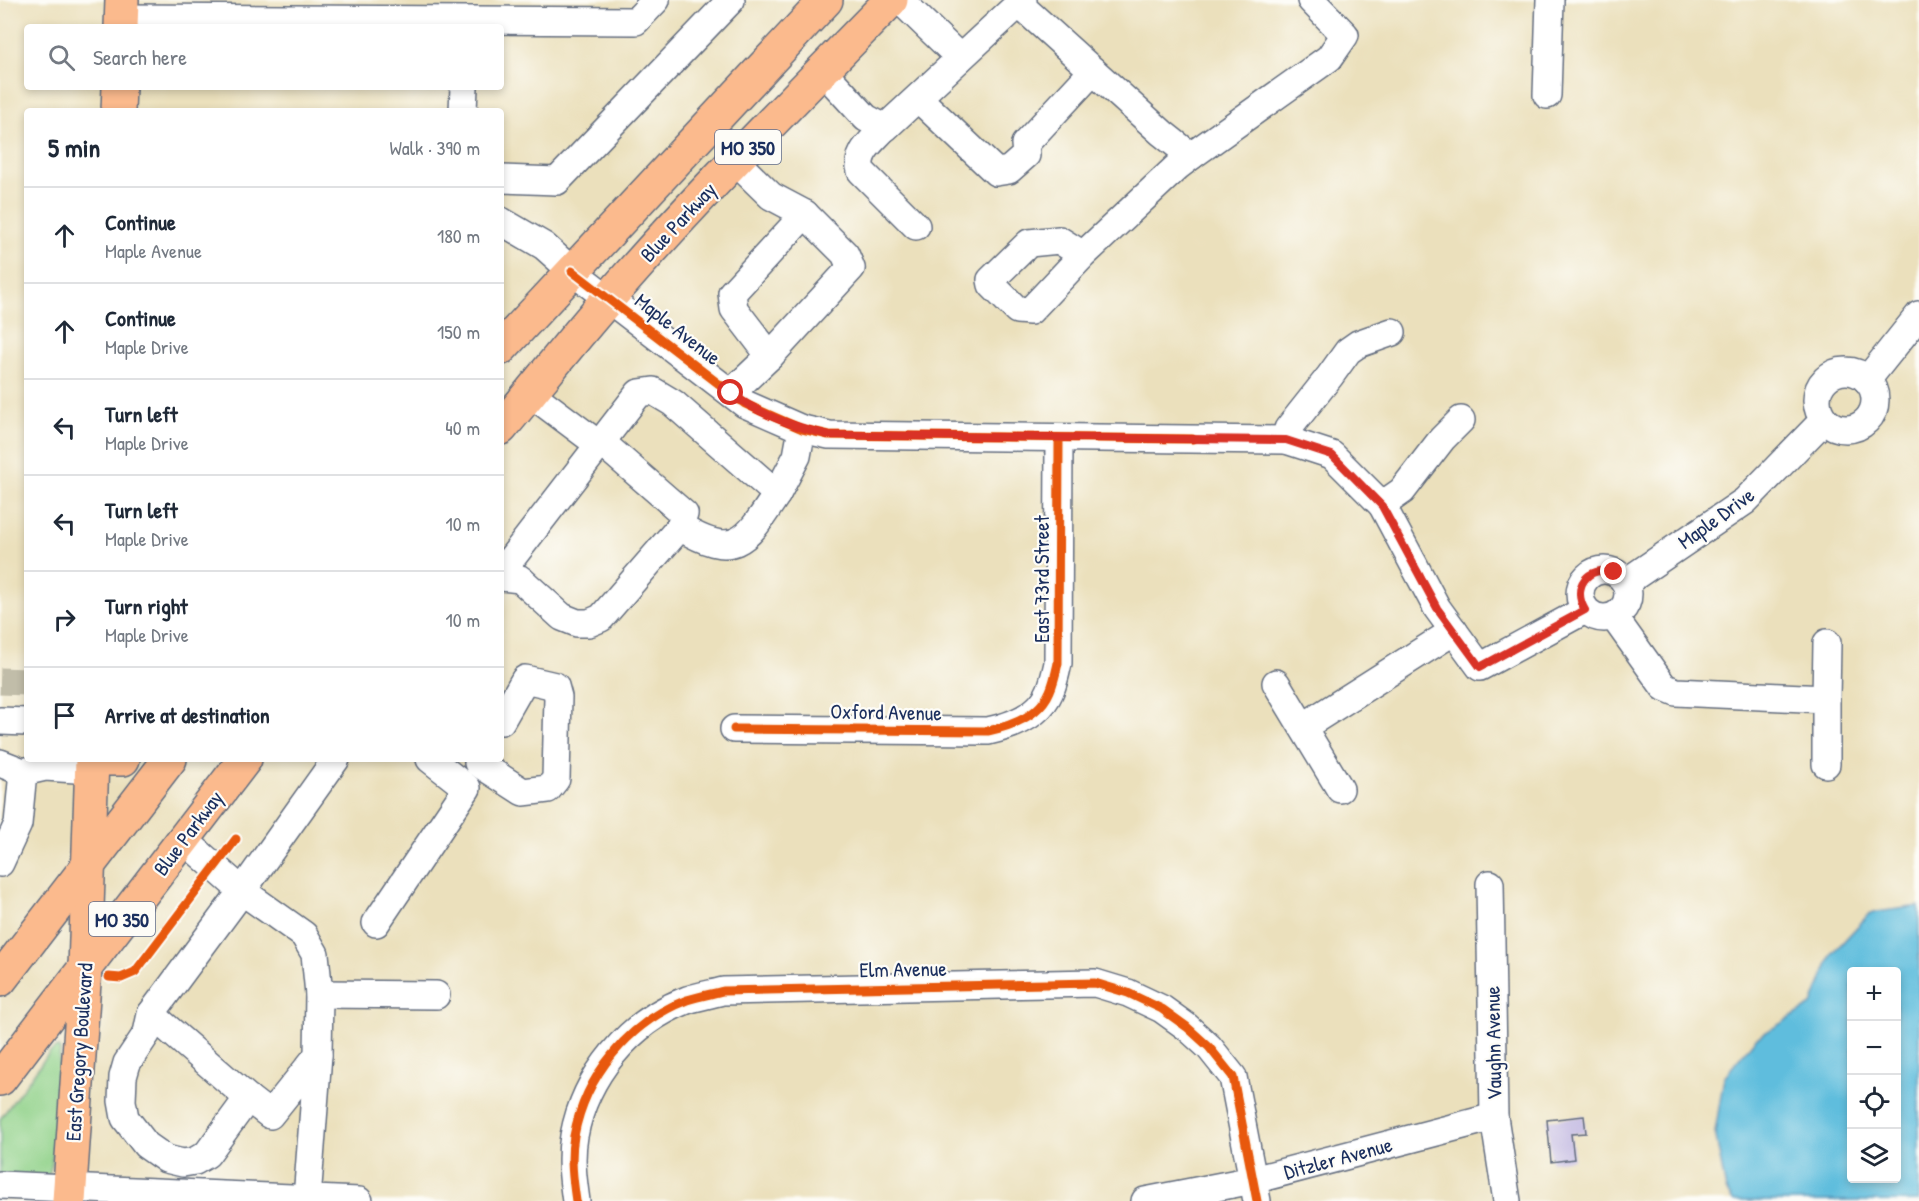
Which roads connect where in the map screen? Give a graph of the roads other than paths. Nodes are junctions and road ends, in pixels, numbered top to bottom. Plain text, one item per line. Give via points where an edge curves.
1 (656, 0) edge
2 (731, 0) edge
3 (826, 0) edge
4 (891, 0) edge
5 (900, 0) edge
6 (1311, 0) edge
7 (1550, 0) edge
8 (1021, 2) edge
9 (121, 15) edge
10 (467, 23) edge
11 (960, 58) junction
12 (822, 70) junction
13 (1093, 71) junction
14 (119, 90) edge
15 (464, 90) edge
16 (1547, 95) dead end
17 (918, 98) junction
18 (118, 108) edge
19 (463, 108) edge
20 (884, 128) junction
21 (1191, 156) junction
22 (735, 161) junction
23 (504, 179) edge
24 (805, 214) junction
25 (504, 223) edge
26 (916, 226) dead end
27 (1083, 255) dead end
28 (572, 271) junction
29 (609, 298) junction
30 (1919, 315) edge
31 (1392, 332) dead end
32 (504, 345) edge
33 (770, 356) junction
34 (1867, 380) junction
35 (530, 393) junction
36 (731, 393) junction
37 (1461, 420) dead end
38 (1824, 420) junction
39 (504, 424) edge
40 (802, 429) junction
41 (1059, 439) junction
42 (1286, 440) junction
43 (599, 442) junction
44 (777, 494) junction
45 (1382, 506) junction
46 (680, 527) junction
47 (504, 570) edge
48 (504, 575) edge
49 (1626, 582) junction
50 (1585, 610) junction
51 (1614, 617) junction
52 (1454, 631) junction
53 (1827, 643) dead end
54 (1276, 683) dead end
55 (1826, 699) junction
56 (1033, 712) joint
57 (504, 717) edge
58 (0, 721) edge
59 (24, 722) edge
60 (1303, 727) junction
61 (734, 729) dead end
62 (168, 762) edge
63 (243, 762) edge
64 (334, 762) edge
65 (434, 762) edge
66 (479, 762) edge
67 (480, 762) edge
68 (95, 763) edge
69 (1826, 764) dead end
70 (12, 768) edge
71 (467, 788) junction
72 (1340, 789) dead end
73 (183, 839) junction
74 (0, 862) edge
75 (87, 867) junction
76 (1490, 884) dead end
77 (242, 891) junction
78 (376, 923) dead end
79 (85, 968) junction
80 (0, 980) edge
81 (319, 994) junction
82 (436, 995) dead end
83 (151, 1014) junction
84 (318, 1054) junction
85 (0, 1079) edge
86 (248, 1098) junction
87 (1494, 1117) junction
88 (0, 1185) edge
89 (1255, 1191) edge
90 (70, 1195) edge
91 (134, 1196) edge
92 (323, 1200) edge
93 (359, 1201) edge
94 (576, 1201) edge
95 (1145, 1201) edge
96 (1507, 1201) edge

1 - 10 street via 636,21
2 - 23 street via 557,181
3 - 28 main road, Blue Parkway / MO 350
4 - 12 main road, Blue Parkway / MO 350
5 - 11 street
6 - 21 street via 1345,35 1329,58
7 - 16 street
8 - 11 street
8 - 13 street
9 - 10 street
11 - 17 street
12 - 20 street via 866,118
12 - 22 main road, Blue Parkway / MO 350
13 - 17 street via 1025,144 1026,155 1009,170 996,172
13 - 21 street
14 - 18 main road
15 - 19 street
17 - 20 street
20 - 26 street via 860,155 858,164
21 - 27 street
22 - 24 street via 771,196
22 - 29 main road, Blue Parkway / MO 350
24 - 33 street via 732,293 734,309
24 - 33 street via 845,254 850,268
25 - 28 street, Maple Avenue via 544,246
28 - 29 street, Maple Avenue
28 - 32 main road, Blue Parkway / MO 350
29 - 35 main road, Blue Parkway / MO 350
29 - 36 street, Maple Avenue
30 - 34 street
31 - 42 street via 1348,351 1288,429
33 - 36 street
34 - 38 street via 1849,371 1830,376 1818,392 1819,411
34 - 38 street via 1875,398 1865,422 1849,429
35 - 39 main road, Blue Parkway / MO 350
35 - 43 street
36 - 40 street, Maple Avenue via 745,404
37 - 45 street via 1402,491
38 - 49 street, Maple Drive via 1745,501
40 - 41 street, Maple Avenue via 829,435
40 - 44 street via 797,456
41 - 42 street, Maple Avenue
41 - 56 street, East 73rd Street via 1058,663 1050,692
42 - 45 street via 1332,455
43 - 44 street via 639,393 653,391 673,403
43 - 46 street via 684,514
43 - 47 street
44 - 46 street via 752,531 736,542 711,544
45 - 52 street via 1437,608
46 - 48 street via 601,618 589,623 562,617 520,579
49 - 50 street via 1606,570 1590,574 1579,595
49 - 51 street via 1628,598 1621,613
50 - 51 street via 1599,618
50 - 52 street via 1480,667
51 - 55 street via 1664,687 1676,692
52 - 60 street
53 - 55 street
54 - 60 street
55 - 69 street
56 - 61 street, Oxford Avenue via 1010,726 988,731
57 - 67 street via 525,679 555,686 556,779 548,789 523,792
58 - 59 street
60 - 72 street
62 - 75 main road, MO 350
63 - 73 main road, Blue Parkway / MO 350
64 - 77 street
65 - 71 street
66 - 71 street
68 - 70 street
68 - 75 main road, East Gregory Boulevard
70 - 74 street via 18,824
71 - 78 street
73 - 77 street
73 - 79 main road, Blue Parkway / MO 350
75 - 79 main road, East Gregory Boulevard
75 - 80 main road, MO 350
76 - 87 street, Vaughn Avenue
77 - 81 street via 304,935 315,954
77 - 83 street
79 - 85 main road, Blue Parkway / MO 350
79 - 90 main road, East Gregory Boulevard
81 - 82 street
81 - 84 street
83 - 86 street
83 - 86 street via 147,1033 127,1063 122,1101 125,1119 146,1145 166,1159 195,1161 207,1154
84 - 86 street via 270,1114
84 - 92 street
87 - 89 street, Ditzler Avenue
87 - 96 street, Vaughn Avenue
88 - 90 street
89 - 94 street, Elm Avenue via 1233,1077 1187,1027 1128,993 1095,983 723,991 687,1000 654,1017 625,1040 601,1069 584,1101 574,1137 572,1174
89 - 95 street, Ditzler Avenue
90 - 91 street
91 - 92 street
92 - 93 street

